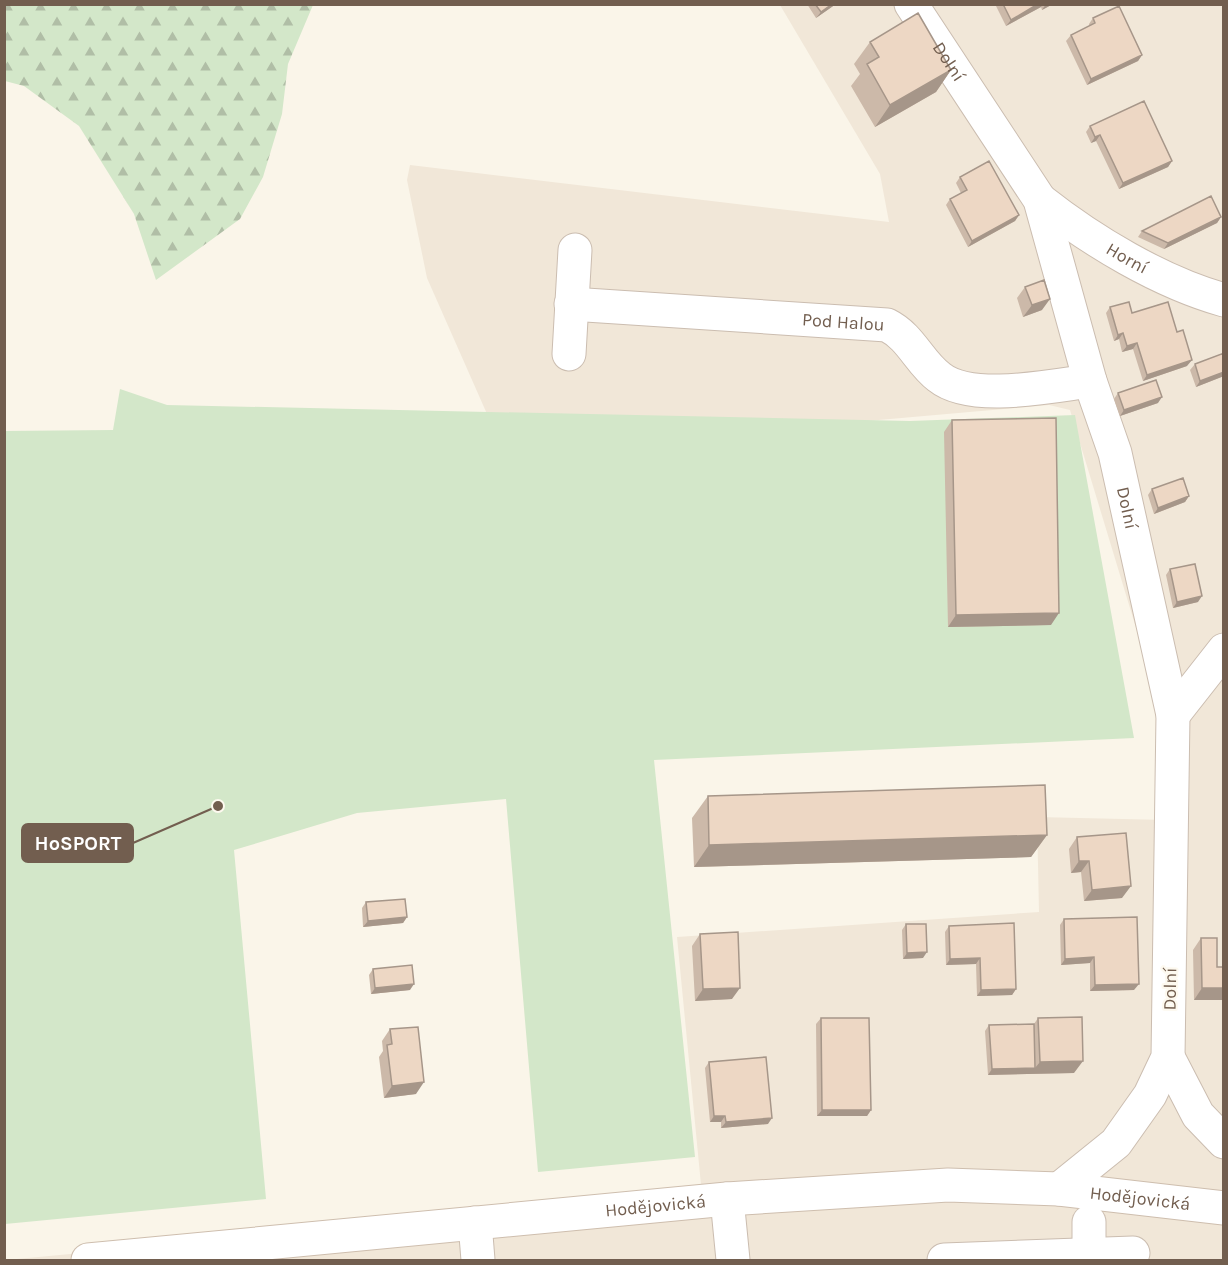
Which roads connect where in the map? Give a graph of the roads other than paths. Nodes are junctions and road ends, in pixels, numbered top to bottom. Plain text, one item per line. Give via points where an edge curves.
1 (911, 4) edge
2 (1041, 200) junction
3 (574, 250) dead end
4 (1224, 300) edge
5 (572, 304) junction
6 (569, 354) dead end
7 (1090, 381) junction
8 (1224, 650) edge
9 (1173, 715) junction
10 (1168, 1057) junction
11 (1224, 1142) edge
12 (1059, 1189) junction
13 (727, 1199) junction
14 (1224, 1208) edge
15 (1089, 1222) dead end
16 (475, 1223) junction
17 (1133, 1253) dead end
18 (1089, 1255) junction
19 (88, 1260) edge
20 (478, 1260) edge
21 (733, 1260) edge
22 (944, 1260) edge

1 - 2 street, Dolní
2 - 4 street, Horní via 1079,230 1131,260
2 - 7 street, Dolní
3 - 5 street
5 - 6 street
5 - 7 street, Pod Halou via 887,325 899,331 938,377 963,389 982,391
7 - 9 street, Dolní via 1115,453
8 - 9 street
9 - 10 street, Dolní
10 - 11 street, Dolní via 1198,1115
10 - 12 street, Dolní via 1150,1095 1116,1143
12 - 13 street, Hodějovická via 948,1185
12 - 14 street, Hodějovická
13 - 16 street, Hodějovická
13 - 21 street
15 - 18 street
16 - 19 street, Hodějovická
16 - 20 street
17 - 18 street
18 - 22 street

